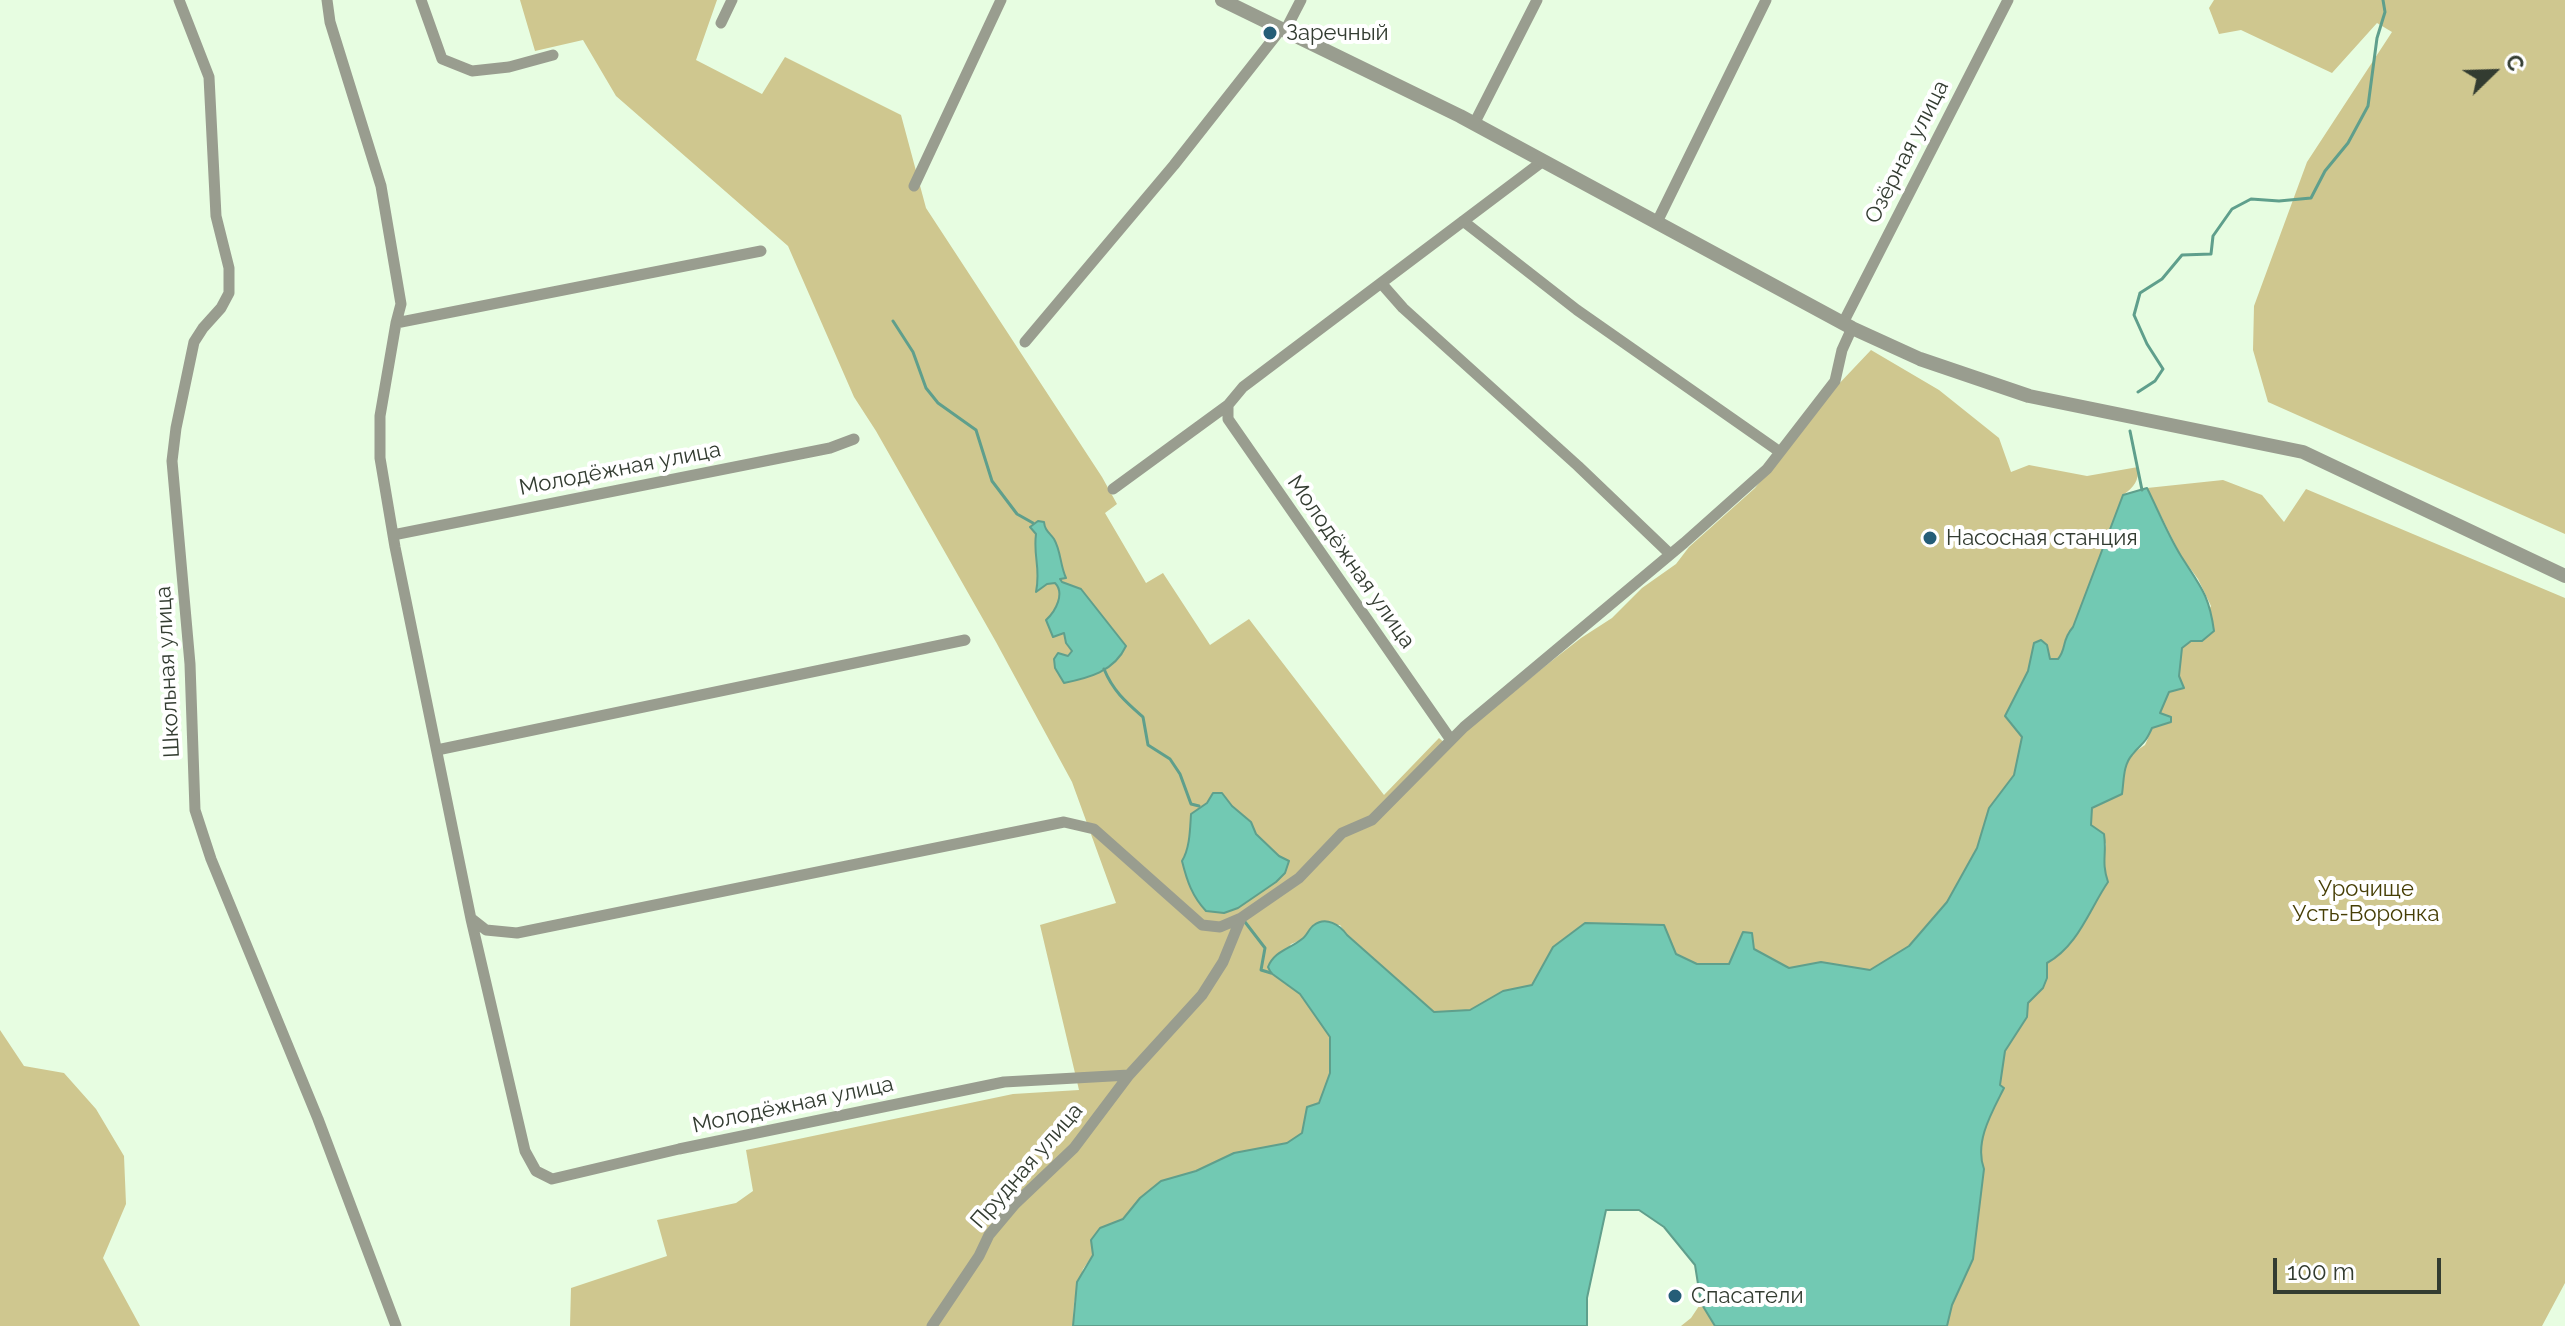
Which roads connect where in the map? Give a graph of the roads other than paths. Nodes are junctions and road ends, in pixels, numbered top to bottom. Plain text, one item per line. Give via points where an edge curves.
1 (179, 0) edge
2 (327, 0) edge
3 (421, 0) edge
4 (732, 0) edge
5 (1001, 0) edge
6 (1222, 0) edge
7 (1301, 0) edge
8 (1537, 0) edge
9 (1766, 0) edge
10 (2008, 0) edge
11 (721, 23) dead end
12 (1283, 30) junction
13 (553, 55) dead end
14 (1474, 124) junction
15 (1543, 161) junction
16 (914, 186) dead end
17 (1463, 221) junction
18 (1657, 222) junction
19 (761, 251) dead end
20 (1381, 283) junction
21 (396, 323) junction
22 (1847, 326) junction
23 (1025, 342) dead end
24 (1228, 405) junction
25 (854, 439) dead end
26 (1780, 452) junction
27 (1113, 489) dead end
28 (393, 535) junction
29 (1670, 554) junction
30 (2565, 576) edge
31 (965, 640) dead end
32 (1451, 740) junction
33 (437, 750) junction
34 (1241, 918) junction
35 (471, 919) junction
36 (1129, 1075) junction
37 (396, 1326) edge
38 (932, 1326) edge

1 - 37 street, Школьная улица via 209,77 216,216 229,268 229,293 194,342 172,461 190,664 195,810
2 - 21 street, Молодёжная улица via 381,186 401,304
3 - 13 street via 442,59 472,71
4 - 11 street
5 - 16 street
6 - 12 street
7 - 12 street
8 - 14 street
9 - 18 street
10 - 22 street, Озёрная улица via 1884,238
12 - 14 street
12 - 23 street
14 - 15 street
15 - 17 street
15 - 18 street
17 - 20 street
17 - 26 street via 1577,310
18 - 22 street
19 - 21 street
20 - 24 street via 1243,387
20 - 29 street
21 - 28 street, Молодёжная улица via 380,416 380,458
22 - 26 street, Озёрная улица via 1835,381
22 - 30 street via 1920,359 2029,396 2303,452
24 - 27 street
24 - 32 street, Молодёжная улица via 1228,419
25 - 28 street, Молодёжная улица
26 - 29 street
28 - 33 street, Молодёжная улица
29 - 32 street
31 - 33 street
32 - 34 street via 1372,820 1342,833 1299,878
33 - 35 street, Молодёжная улица
34 - 35 street via 1220,927 1202,925 1094,829 1064,822 517,933 486,930
34 - 36 street via 1202,995
35 - 36 street, Молодёжная улица via 525,1151 536,1171 552,1179 1004,1082
36 - 38 street, Прудная улица via 1074,1148 989,1235

